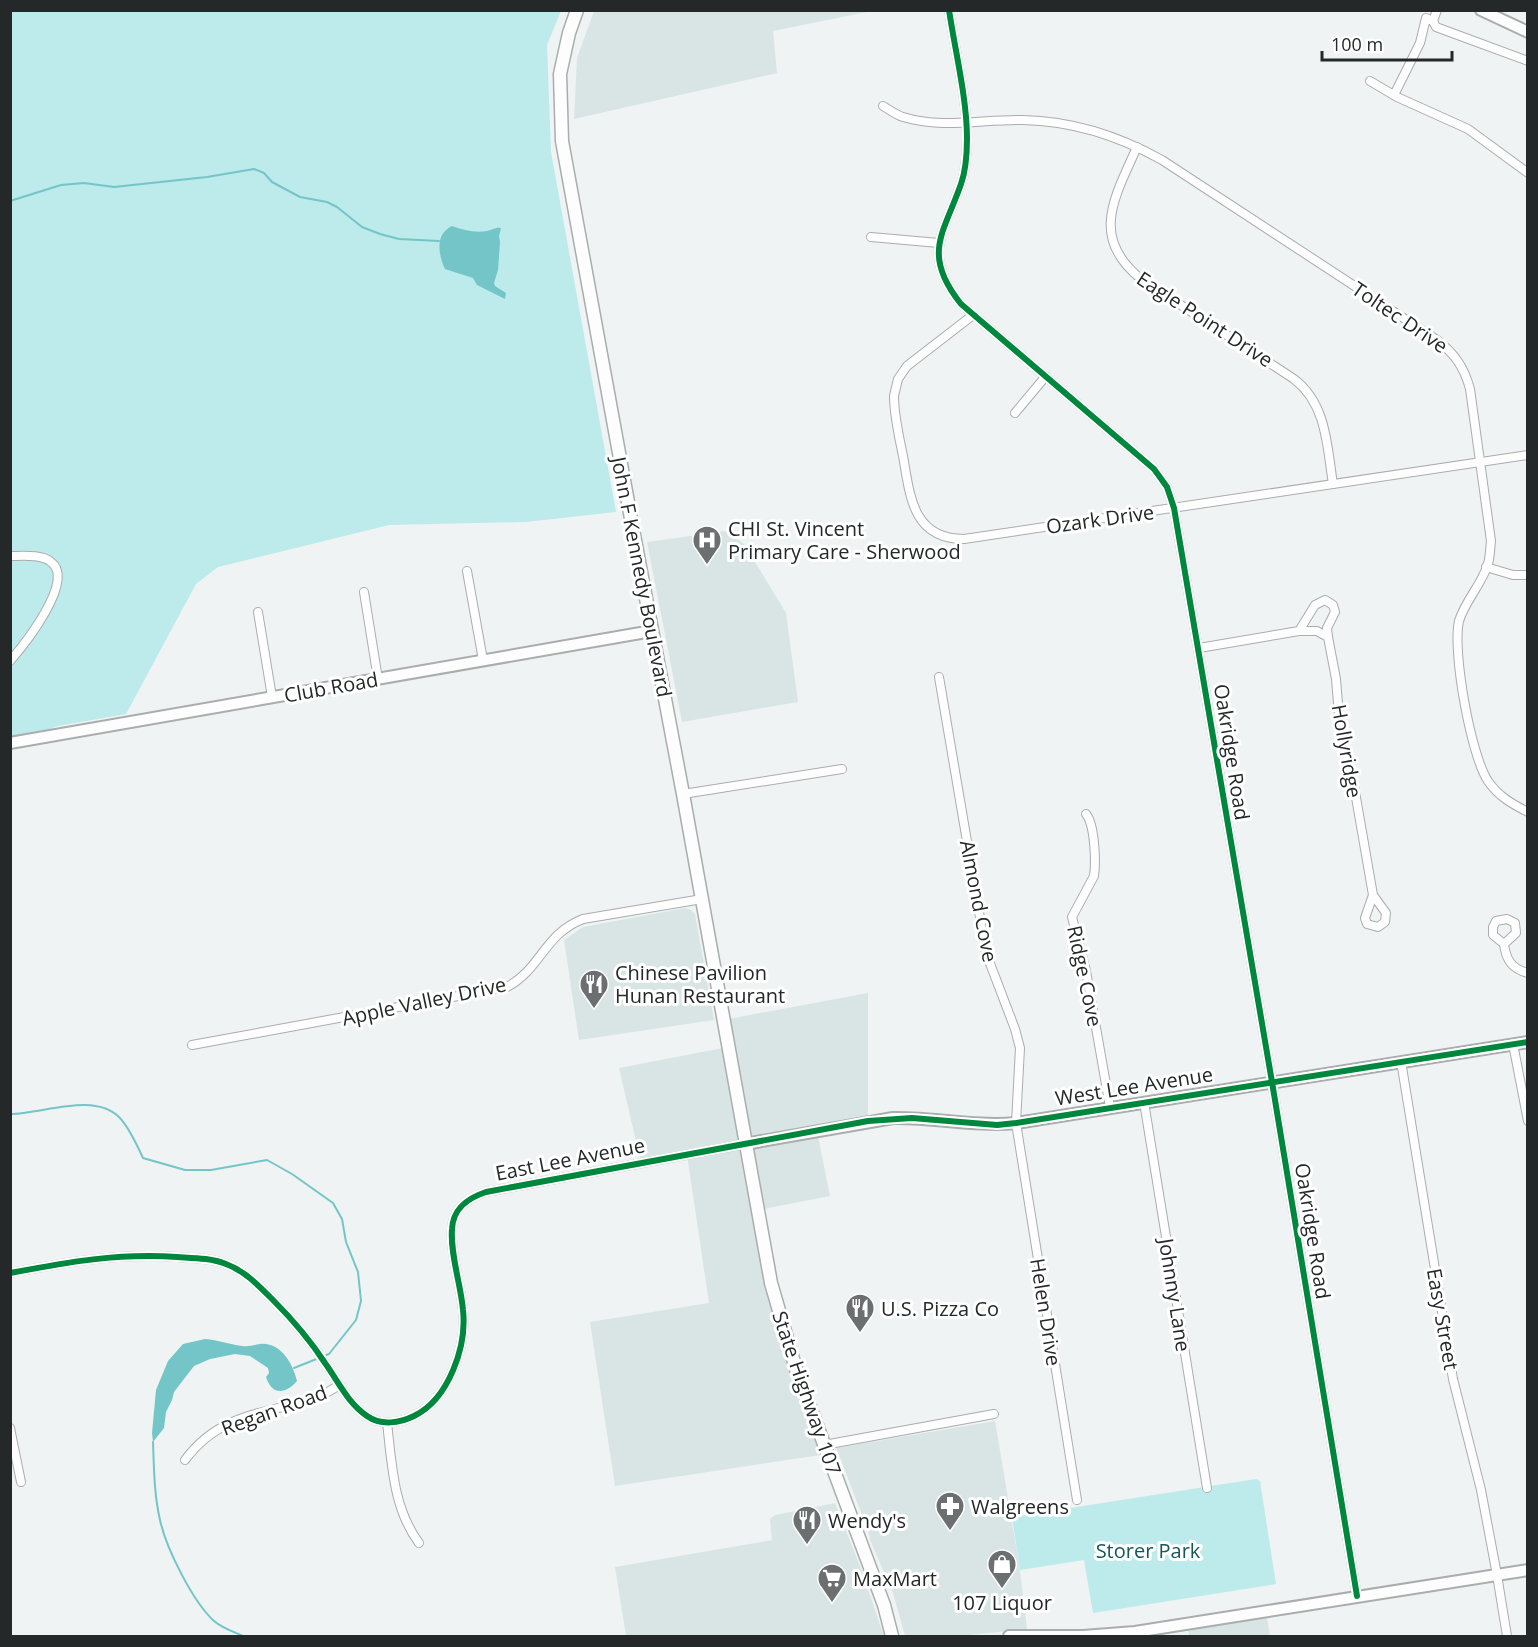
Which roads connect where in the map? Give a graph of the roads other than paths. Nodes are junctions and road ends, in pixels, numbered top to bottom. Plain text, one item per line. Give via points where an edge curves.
1 (577, 10) edge
2 (949, 10) edge
3 (1437, 10) edge
4 (1481, 10) edge
5 (1500, 14) edge
6 (1429, 17) edge
7 (1527, 32) edge
8 (1527, 61) edge
9 (1370, 81) dead end
10 (1394, 95) junction
11 (883, 106) dead end
12 (966, 123) junction
13 (1137, 147) junction
14 (1527, 173) edge
15 (871, 237) dead end
16 (939, 243) junction
17 (973, 315) junction
18 (1046, 376) junction
19 (1015, 413) dead end
20 (1527, 455) edge
21 (1481, 462) junction
22 (1333, 484) junction
23 (1174, 508) junction
24 (10, 556) edge
25 (1486, 567) junction
26 (467, 571) dead end
27 (1527, 575) edge
28 (364, 592) dead end
29 (258, 612) dead end
30 (652, 631) junction
31 (1299, 631) junction
32 (1328, 637) junction
33 (1199, 648) junction
34 (483, 660) junction
35 (10, 661) edge
36 (939, 677) dead end
37 (378, 679) junction
38 (272, 697) junction
39 (10, 743) edge
40 (842, 769) dead end
41 (683, 794) junction
42 (1527, 812) edge
43 (1086, 814) dead end
44 (1373, 895) dead end
45 (702, 899) junction
46 (1504, 945) dead end
47 (1527, 973) edge
48 (1527, 1042) edge
49 (1513, 1044) junction
50 (192, 1045) dead end
51 (1401, 1061) junction
52 (1272, 1082) junction
53 (1144, 1102) junction
54 (1110, 1107) junction
55 (1527, 1121) edge
56 (1016, 1123) junction
57 (745, 1144) junction
58 (10, 1273) edge
59 (339, 1385) junction
60 (994, 1414) dead end
61 (387, 1423) junction
62 (10, 1428) edge
63 (824, 1445) junction
64 (185, 1460) dead end
65 (21, 1482) dead end
66 (1207, 1488) dead end
67 (1077, 1500) dead end
68 (418, 1543) dead end
69 (1527, 1570) edge
70 (1497, 1575) junction
71 (1357, 1596) junction
72 (1136, 1634) edge
73 (892, 1636) edge
74 (1009, 1636) edge
75 (1507, 1636) edge

1 - 30 main road, John F Kennedy Boulevard via 560,74 562,141
2 - 12 street, Oakridge Road
3 - 6 street
4 - 5 street
5 - 7 street
6 - 8 street via 1436,27
6 - 10 street
9 - 10 street
10 - 14 street via 1468,129
11 - 12 street, Toltec Drive via 911,118
12 - 13 street, Toltec Drive via 1022,120 1067,124
12 - 16 street, Oakridge Road via 962,182
13 - 21 street, Toltec Drive via 1448,349 1461,364 1468,381
13 - 22 street, Eagle Point Drive via 1112,204 1111,238 1117,253 1141,279 1308,392 1322,419
15 - 16 street
16 - 17 street, Oakridge Road via 940,262 949,286
17 - 18 street, Oakridge Road
17 - 23 street, Ozark Drive via 910,363 896,386 894,403 911,504 925,525 947,537 964,539
18 - 19 street
18 - 23 street, Oakridge Road via 1154,469 1167,487
20 - 21 street, Ozark Drive
21 - 22 street, Ozark Drive
21 - 25 street, Toltec Drive via 1491,529
22 - 23 street, Ozark Drive
23 - 33 street, Oakridge Road
24 - 35 street via 48,559 59,576 42,619
25 - 27 street
25 - 42 street, Toltec Drive via 1462,613 1457,633 1471,738 1488,781 1503,798
26 - 34 street
28 - 37 street
29 - 38 street
30 - 34 street, Club Road
30 - 41 main road, John F Kennedy Boulevard
31 - 32 street via 1317,631
31 - 32 street via 1315,605 1325,600 1335,612 1327,628
31 - 33 street
32 - 44 street, Hollyridge via 1340,728
33 - 52 street, Oakridge Road
34 - 37 street, Club Road
36 - 56 street, Almond Cove via 986,953 1020,1048
37 - 38 street, Club Road
38 - 39 street, Club Road
40 - 41 street
41 - 45 main road, John F Kennedy Boulevard
43 - 54 street, Ridge Cove via 1093,834 1095,870 1072,917 1086,970
45 - 50 street, Apple Valley Drive via 574,922 549,941 526,974 507,987
45 - 57 main road, John F Kennedy Boulevard
46 - 47 street via 1510,963
48 - 49 street, West Lee Avenue
49 - 51 street, West Lee Avenue
49 - 55 street
51 - 52 street, West Lee Avenue
51 - 70 street, Easy Street via 1453,1379 1481,1490
52 - 53 street, West Lee Avenue
52 - 71 street, Oakridge Road
53 - 54 street, West Lee Avenue
53 - 66 street, Johnny Lane
54 - 56 street, West Lee Avenue
56 - 57 street, West Lee Avenue via 893,1118
56 - 67 street, Helen Drive
57 - 61 street, East Lee Avenue via 486,1192 468,1200 456,1213 452,1229 464,1322 453,1370 428,1407 409,1418
57 - 63 main road, State Highway 107 via 779,1315
58 - 59 street via 118,1256 207,1259 226,1264 257,1284 302,1332
59 - 61 street via 367,1416
59 - 64 street, Regan Road via 315,1399 221,1426
60 - 63 street
61 - 68 street via 400,1509
62 - 65 street
63 - 73 main road, State Highway 107
69 - 70 street
70 - 71 street
70 - 75 street, Easy Street
71 - 72 street
72 - 74 street

